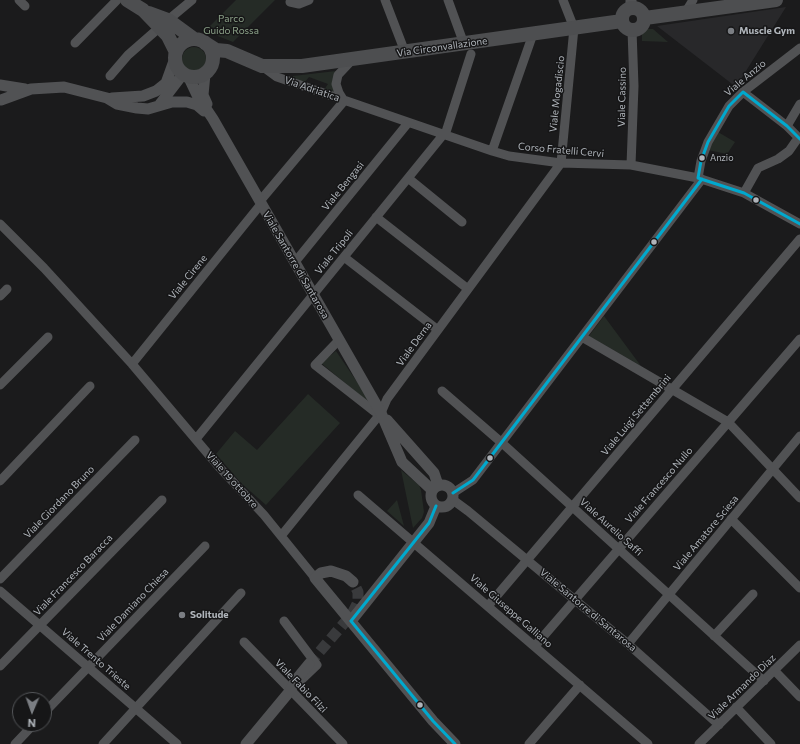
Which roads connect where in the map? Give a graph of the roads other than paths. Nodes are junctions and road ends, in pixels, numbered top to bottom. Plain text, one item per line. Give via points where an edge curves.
1 (117, 0) edge
2 (127, 0) edge
3 (192, 0) edge
4 (309, 0) edge
5 (385, 0) edge
6 (448, 0) edge
7 (563, 0) edge
8 (693, 0) edge
9 (776, 0) edge
10 (290, 2) dead end
11 (756, 2) edge
12 (631, 4) edge
13 (685, 13) junction
14 (645, 18) junction
15 (164, 24) junction
16 (627, 26) junction
17 (574, 28) junction
18 (533, 34) junction
19 (200, 41) junction
20 (75, 43) dead end
21 (800, 48) edge
22 (468, 49) junction
23 (405, 52) junction
24 (176, 55) junction
25 (237, 56) junction
26 (353, 59) junction
27 (262, 66) junction
28 (209, 69) junction
29 (186, 75) junction
30 (110, 76) dead end
31 (0, 85) edge
32 (31, 89) junction
33 (743, 92) junction
34 (107, 98) junction
35 (0, 100) edge
36 (344, 101) junction
37 (160, 104) junction
38 (800, 104) edge
39 (212, 118) junction
40 (408, 122) junction
41 (786, 126) junction
42 (444, 135) junction
43 (799, 139) edge
44 (492, 152) junction
45 (561, 163) junction
46 (631, 165) junction
47 (408, 178) junction
48 (700, 178) junction
49 (744, 193) junction
50 (261, 203) junction
51 (376, 217) junction
52 (462, 222) dead end
53 (0, 224) edge
54 (800, 224) edge
55 (800, 239) edge
56 (344, 257) junction
57 (295, 262) junction
58 (468, 289) junction
59 (313, 295) junction
60 (438, 330) junction
61 (48, 337) dead end
62 (582, 337) junction
63 (800, 339) edge
64 (339, 340) junction
65 (132, 364) junction
66 (0, 385) edge
67 (90, 386) dead end
68 (672, 390) junction
69 (442, 391) dead end
70 (381, 413) junction
71 (728, 422) junction
72 (800, 436) edge
73 (196, 439) junction
74 (135, 440) dead end
75 (502, 443) junction
76 (773, 469) junction
77 (0, 481) edge
78 (435, 488) junction
79 (358, 495) dead end
80 (453, 497) junction
81 (800, 498) edge
82 (162, 500) dead end
83 (436, 506) junction
84 (572, 507) junction
85 (731, 519) junction
86 (281, 536) junction
87 (414, 542) junction
88 (205, 546) dead end
89 (618, 549) junction
90 (528, 560) junction
91 (314, 578) junction
92 (0, 579) edge
93 (353, 582) dead end
94 (800, 588) edge
95 (0, 591) edge
96 (241, 593) dead end
97 (753, 594) dead end
98 (669, 595) junction
99 (575, 599) junction
100 (488, 606) junction
101 (284, 621) dead end
102 (351, 621) junction
103 (40, 625) junction
104 (714, 636) junction
105 (244, 642) dead end
106 (628, 644) junction
107 (800, 645) edge
108 (535, 646) junction
109 (309, 664) tunnel mouth
110 (0, 666) edge
111 (89, 667) junction
112 (774, 670) junction
113 (764, 681) junction
114 (580, 685) junction
115 (290, 691) junction
116 (800, 697) edge
117 (52, 706) edge
118 (136, 708) junction
119 (736, 708) junction
120 (719, 725) junction
121 (26, 732) edge
122 (15, 744) edge
123 (102, 744) edge
124 (177, 744) edge
125 (246, 744) edge
126 (343, 744) edge
127 (454, 744) edge
128 (529, 744) edge
129 (648, 744) edge
130 (699, 744) edge
131 (771, 744) edge

1 - 20 street
2 - 15 main road, Via Adriatica
3 - 15 street
4 - 10 street via 299,4
5 - 23 street
6 - 22 street
7 - 17 street
8 - 13 street
9 - 11 main road
11 - 13 main road
12 - 14 main road via 639,8
12 - 16 main road via 625,11
13 - 14 main road
14 - 16 main road via 643,25
15 - 19 main road, Via Adriatica
15 - 24 main road
15 - 30 street via 128,55
16 - 17 main road, Via Circonvallazione
16 - 46 street, Viale Cassino via 634,86
17 - 18 main road, Via Circonvallazione
17 - 45 street, Viale Mogadiscio
18 - 22 main road, Via Circonvallazione
18 - 44 street
19 - 24 main road via 183,43
19 - 25 main road, Via Adriatica via 216,50 227,51
19 - 28 main road via 212,53
21 - 33 street, Viale Anzio
22 - 23 main road, Via Circonvallazione
22 - 42 street
23 - 26 main road, Via Circonvallazione
24 - 29 main road via 176,64
24 - 34 street via 166,83 156,91 143,96
25 - 27 main road, Via Adriatica
25 - 28 main road
26 - 27 main road, Via Circonvallazione via 302,66
26 - 36 street via 338,75 336,84
27 - 36 street, Via Adriatica via 277,77
28 - 29 main road via 194,77
28 - 39 street, Viale Santorre di Santarosa via 203,95
29 - 37 street
29 - 39 street, Viale Santorre di Santarosa
31 - 32 street
31 - 35 street via 3,94
32 - 34 street via 64,87
32 - 35 street
33 - 41 street
33 - 48 street, Viale Anzio via 729,106 708,142 701,161
34 - 37 street via 117,104 141,109
36 - 40 street, Corso Fratelli Cervi
36 - 50 street, Viale Cirene
37 - 39 street via 187,102 198,105
38 - 41 street
39 - 50 street, Viale Santorre di Santarosa
40 - 42 street, Corso Fratelli Cervi
40 - 57 street, Viale Bengasi
41 - 43 street
42 - 44 street, Corso Fratelli Cervi
42 - 47 street, Viale Tripoli
43 - 49 street via 778,160 758,168
44 - 45 street, Corso Fratelli Cervi
45 - 46 street, Corso Fratelli Cervi
45 - 58 street, Viale Derna
46 - 48 street, Corso Fratelli Cervi
47 - 51 street, Viale Tripoli
47 - 52 street
48 - 49 street, Corso Fratelli Cervi
48 - 62 street
49 - 54 street, Corso Fratelli Cervi
50 - 57 street, Viale Santorre di Santarosa
50 - 65 street, Viale Cirene
51 - 56 street, Viale Tripoli
51 - 58 street
53 - 65 street, Viale 19 ottobre
55 - 68 street, Viale Luigi Settembrini
56 - 59 street, Viale Tripoli
56 - 60 street
57 - 59 street, Viale Santorre di Santarosa
58 - 60 street, Viale Derna
59 - 64 street, Viale Santorre di Santarosa
59 - 73 street, Viale Tripoli
60 - 70 street, Viale Derna via 387,399
61 - 66 street
62 - 68 street
62 - 75 street
63 - 71 street, Viale Francesco Nullo
64 - 70 street, Viale Santorre di Santarosa
64 - 70 street via 316,365 375,412
65 - 73 street, Viale 19 ottobre
67 - 77 street
68 - 71 street
68 - 84 street, Viale Luigi Settembrini
69 - 75 street, Viale Aurelio Saffi
70 - 78 street, Viale Santorre di Santarosa via 434,473
70 - 78 street, Viale Santorre di Santarosa via 402,462
70 - 86 street, Viale Derna
71 - 76 street
71 - 89 street, Viale Francesco Nullo
72 - 76 street, Viale Amatore Sciesa
73 - 86 street, Viale 19 ottobre
74 - 92 street, Viale Giordano Bruno
75 - 80 street via 473,480
75 - 84 street, Viale Aurelio Saffi
76 - 81 street
76 - 85 street, Viale Amatore Sciesa
78 - 80 street via 447,486
78 - 83 street via 431,498
79 - 87 street, Viale Giuseppe Galliano
80 - 83 street via 446,507
80 - 90 street, Viale Santorre di Santarosa
82 - 103 street, Viale Francesco Baracca
83 - 87 street via 429,523
84 - 89 street, Viale Aurelio Saffi
84 - 90 street, Viale Luigi Settembrini
85 - 94 street
85 - 98 street, Viale Amatore Sciesa
86 - 91 street, Viale 19 ottobre
87 - 100 street, Viale Giuseppe Galliano
87 - 102 street
88 - 111 street, Viale Damiano Chiesa
89 - 98 street, Viale Aurelio Saffi
89 - 99 street, Viale Francesco Nullo
90 - 99 street, Viale Santorre di Santarosa
90 - 100 street, Viale Luigi Settembrini
91 - 93 street via 331,571 346,576
91 - 102 street, Viale 19 ottobre
95 - 103 street, Viale Trento Trieste
96 - 118 street
97 - 104 street
98 - 104 street, Viale Aurelio Saffi
98 - 106 street, Viale Amatore Sciesa
99 - 106 street, Viale Santorre di Santarosa
99 - 108 street, Viale Francesco Nullo
100 - 108 street, Viale Giuseppe Galliano
101 - 115 street via 318,666
102 - 127 street, Viale 19 ottobre
103 - 110 street, Viale Francesco Baracca
103 - 111 street, Viale Trento Trieste
104 - 113 street, Viale Aurelio Saffi
105 - 115 street, Viale Fabio Filzi
106 - 120 street, Viale Santorre di Santarosa
107 - 112 street, Viale Armando Diaz
108 - 114 street, Viale Giuseppe Galliano
109 - 115 street via 294,681
111 - 117 street, Viale Damiano Chiesa
111 - 118 street, Viale Trento Trieste
112 - 113 street, Viale Armando Diaz
112 - 116 street
113 - 119 street, Viale Armando Diaz
114 - 128 street
114 - 129 street, Viale Giuseppe Galliano
115 - 125 street
115 - 126 street, Viale Fabio Filzi
118 - 123 street
118 - 124 street, Viale Trento Trieste
119 - 120 street, Viale Armando Diaz
119 - 131 street
120 - 130 street, Viale Armando Diaz
121 - 122 street

